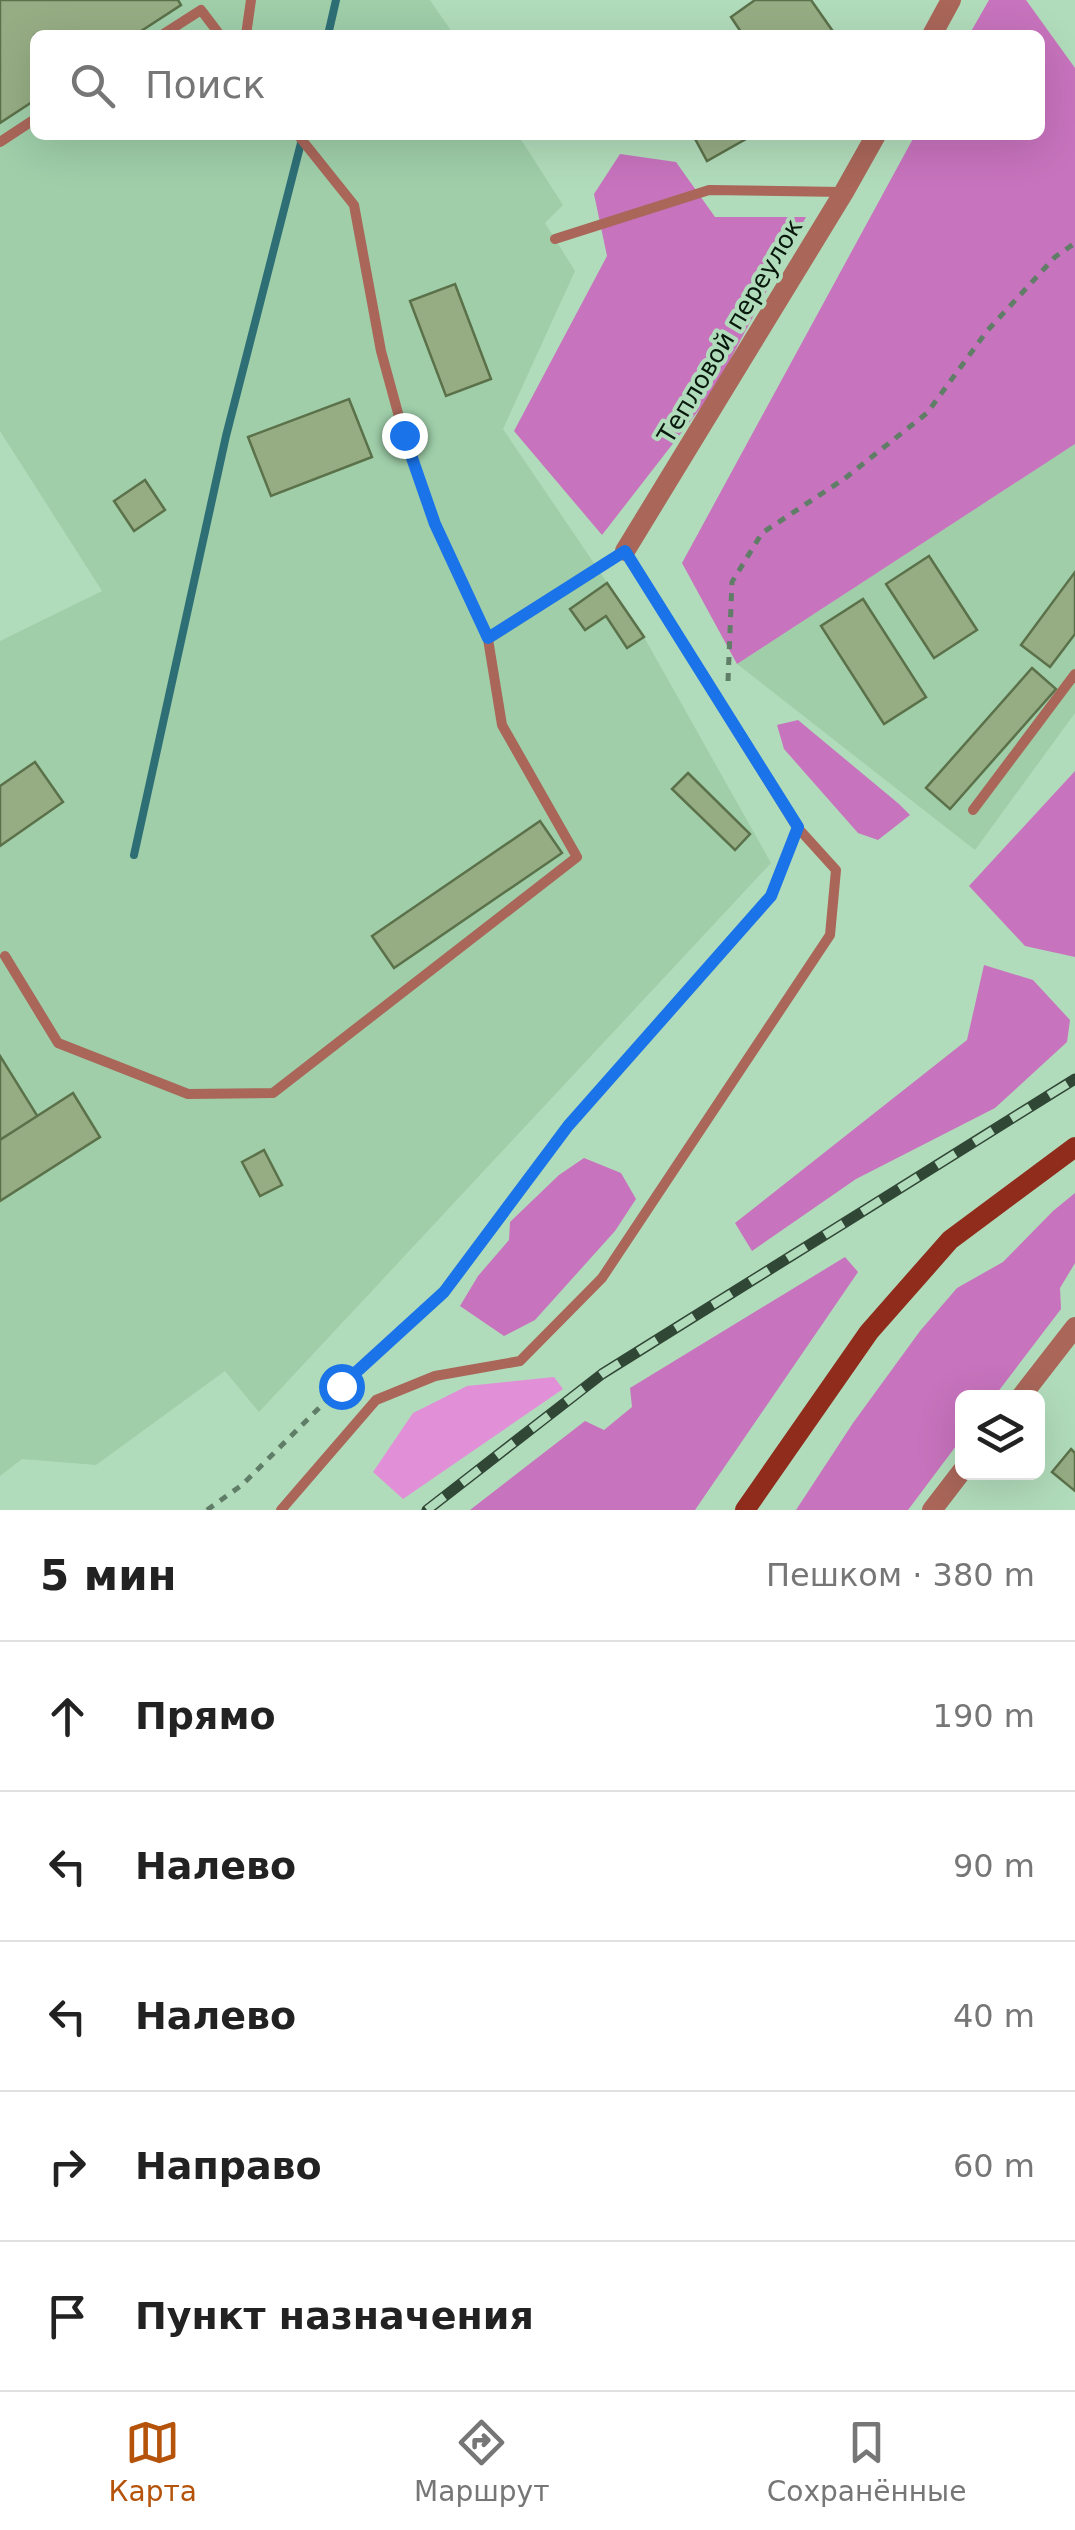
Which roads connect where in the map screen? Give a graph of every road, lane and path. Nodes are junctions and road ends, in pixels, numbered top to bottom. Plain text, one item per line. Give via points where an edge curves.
1 (251, 0) edge
2 (951, 0) edge
3 (170, 30) edge
4 (216, 30) edge
5 (247, 30) edge
6 (935, 30) edge
7 (30, 122) edge
8 (302, 140) edge
9 (873, 140) edge
10 (0, 142) edge
11 (844, 192) junction
12 (555, 239) dead end
13 (1075, 243) edge
14 (625, 551) junction
15 (488, 638) junction
16 (1075, 674) edge
17 (722, 707) junction
18 (973, 810) dead end
19 (798, 827) junction
20 (5, 956) dead end
21 (1075, 1146) edge
22 (1075, 1328) edge
23 (1026, 1390) edge
24 (955, 1480) edge
25 (207, 1510) edge
26 (281, 1510) edge
27 (745, 1510) edge
28 (932, 1510) edge

1 - 5 lane
2 - 6 street
3 - 4 lane via 200,10
7 - 10 lane
8 - 15 lane via 354,205 404,435 435,524
9 - 11 street, Тепловой переулок
11 - 12 lane via 708,190
11 - 14 street, Тепловой переулок
13 - 17 path via 987,330 927,413 762,533 732,582
14 - 15 lane
14 - 17 lane
15 - 20 lane via 502,725 577,858 273,1093 188,1094 58,1043
16 - 18 lane
17 - 19 lane
19 - 25 path via 771,896 568,1126 444,1292
19 - 26 lane via 836,870 830,935 602,1278 520,1360 435,1376 376,1400
21 - 27 main road via 950,1240 869,1332
22 - 23 street
24 - 28 street

